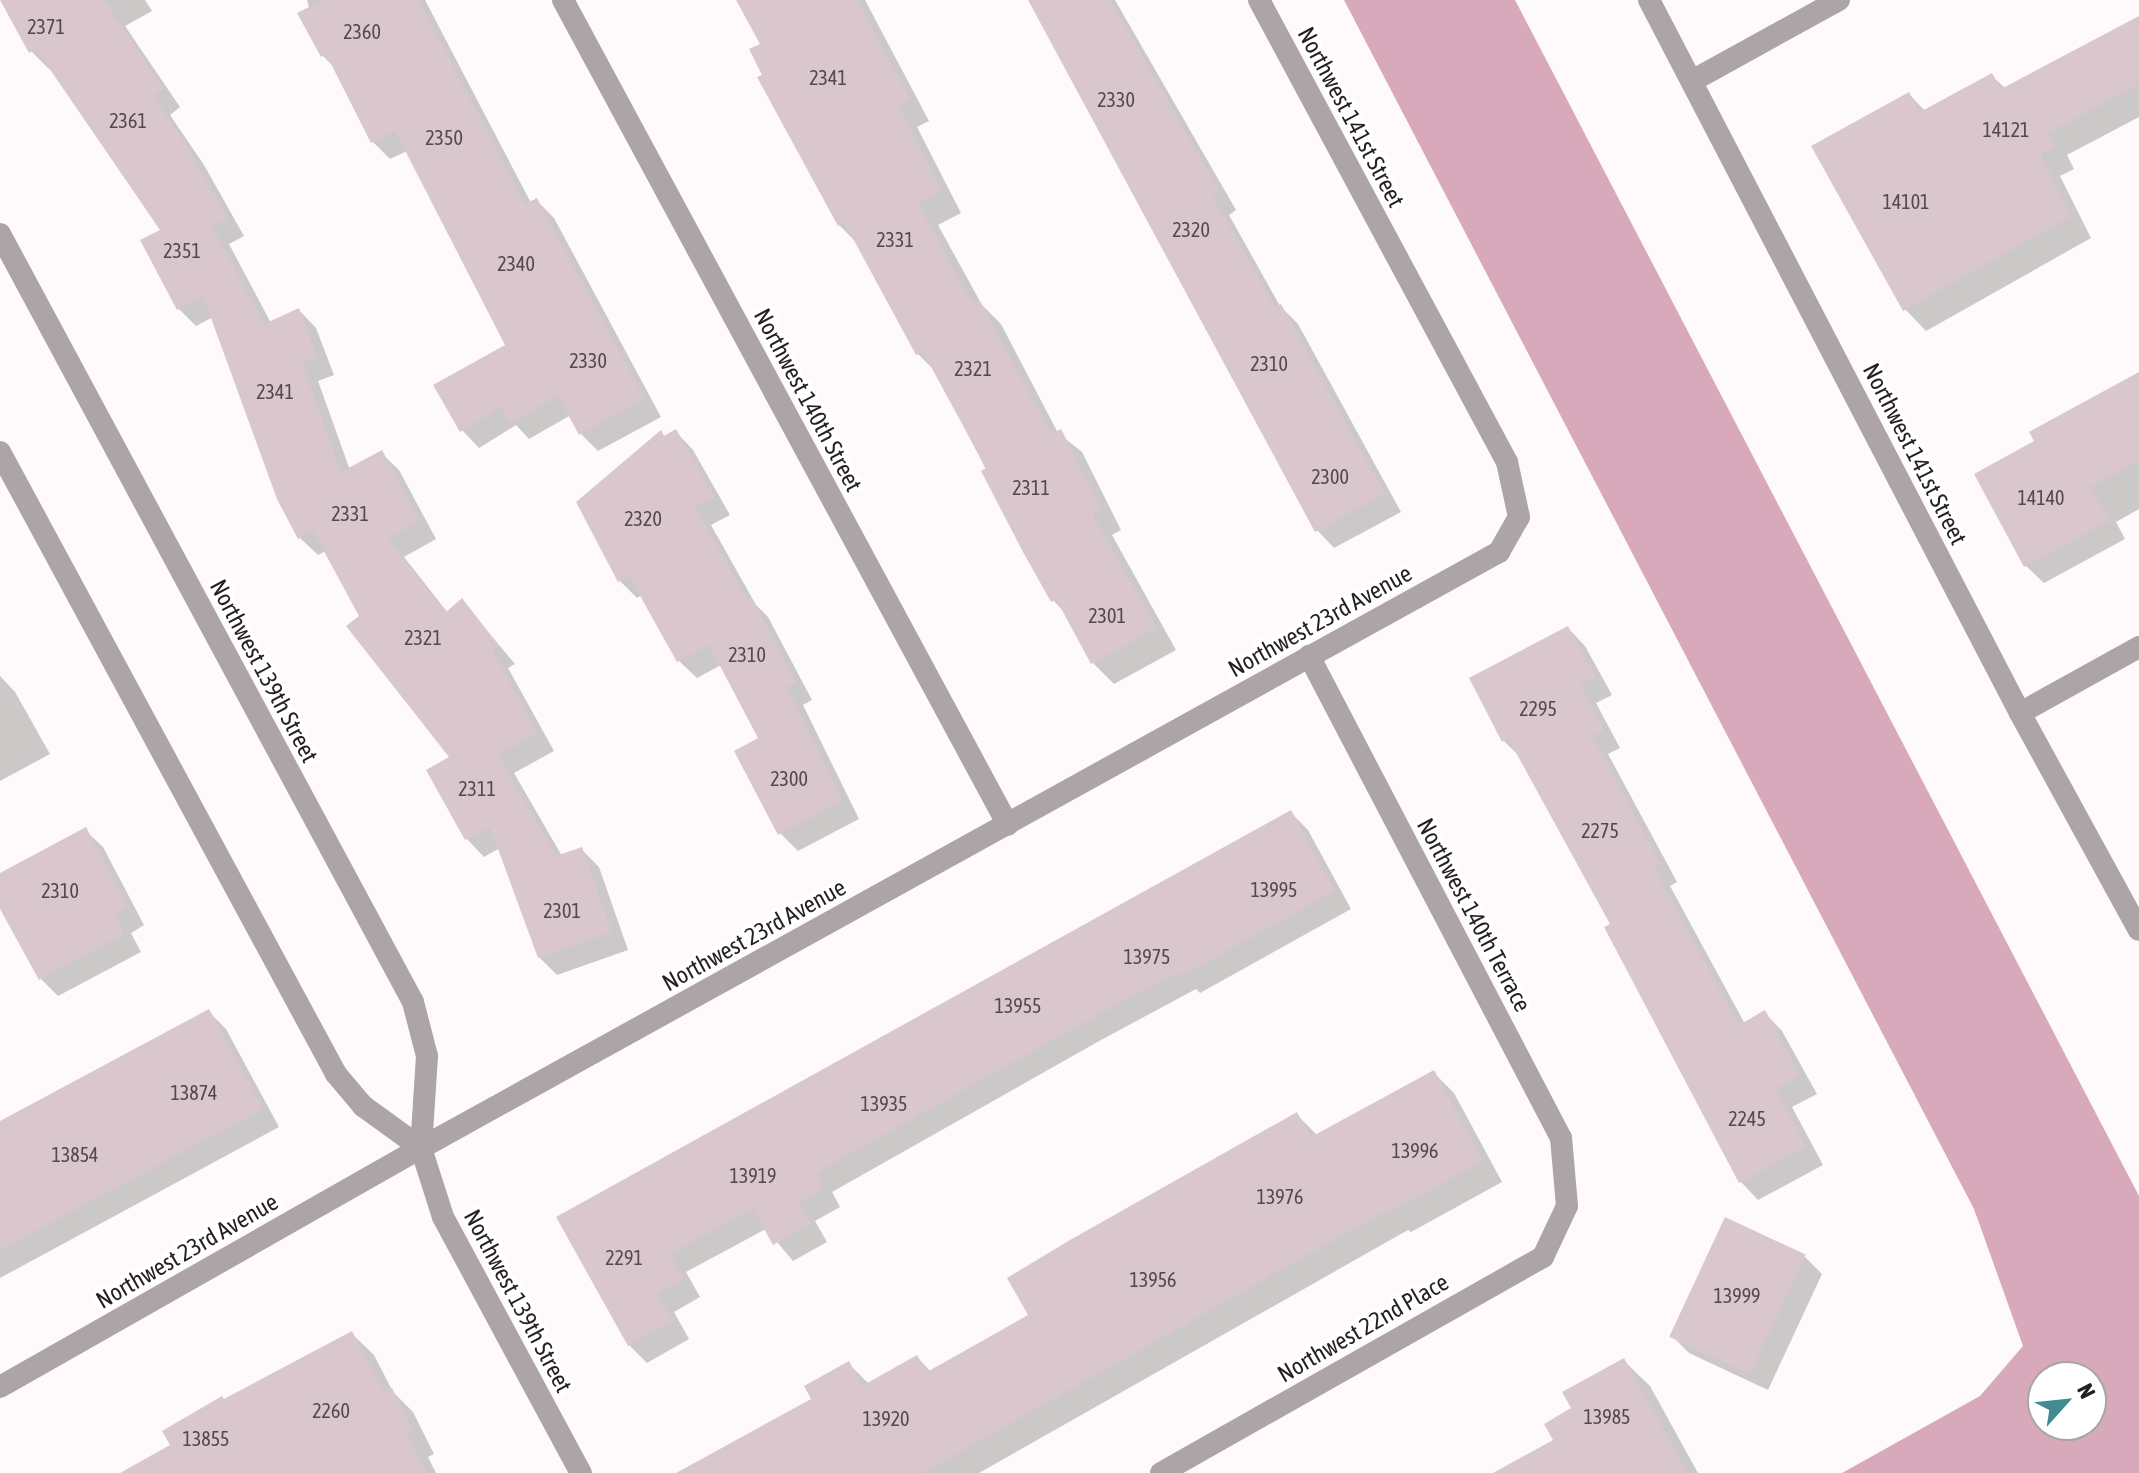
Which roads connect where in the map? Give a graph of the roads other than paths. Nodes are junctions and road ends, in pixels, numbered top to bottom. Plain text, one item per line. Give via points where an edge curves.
1 (563, 0) edge
2 (1259, 0) edge
3 (1649, 0) edge
4 (1839, 0) edge
5 (1692, 81) junction
6 (0, 234) edge
7 (0, 452) edge
8 (1519, 517) joint
9 (2139, 647) edge
10 (1309, 656) junction
11 (2020, 713) junction
12 (1008, 825) junction
13 (2139, 930) edge
14 (421, 1148) junction
15 (1567, 1206) joint
16 (0, 1387) edge
17 (581, 1473) edge
18 (1161, 1473) edge

1 - 12 street, Northwest 140th Street
2 - 8 street, Northwest 141st Street via 1507,462
3 - 5 street, Northwest 141st Street
4 - 5 street
5 - 11 street, Northwest 141st Street
6 - 14 street, Northwest 139th Street via 413,1002 427,1056
7 - 14 street via 336,1074 363,1106
8 - 10 street, Northwest 23rd Avenue via 1499,552
9 - 11 street
10 - 12 street, Northwest 23rd Avenue
10 - 15 street, Northwest 140th Terrace via 1561,1138
11 - 13 street, Northwest 141st Street
12 - 14 street, Northwest 23rd Avenue
14 - 16 street, Northwest 23rd Avenue
14 - 17 street, Northwest 139th Street via 443,1217
15 - 18 street, Northwest 22nd Place via 1543,1257

